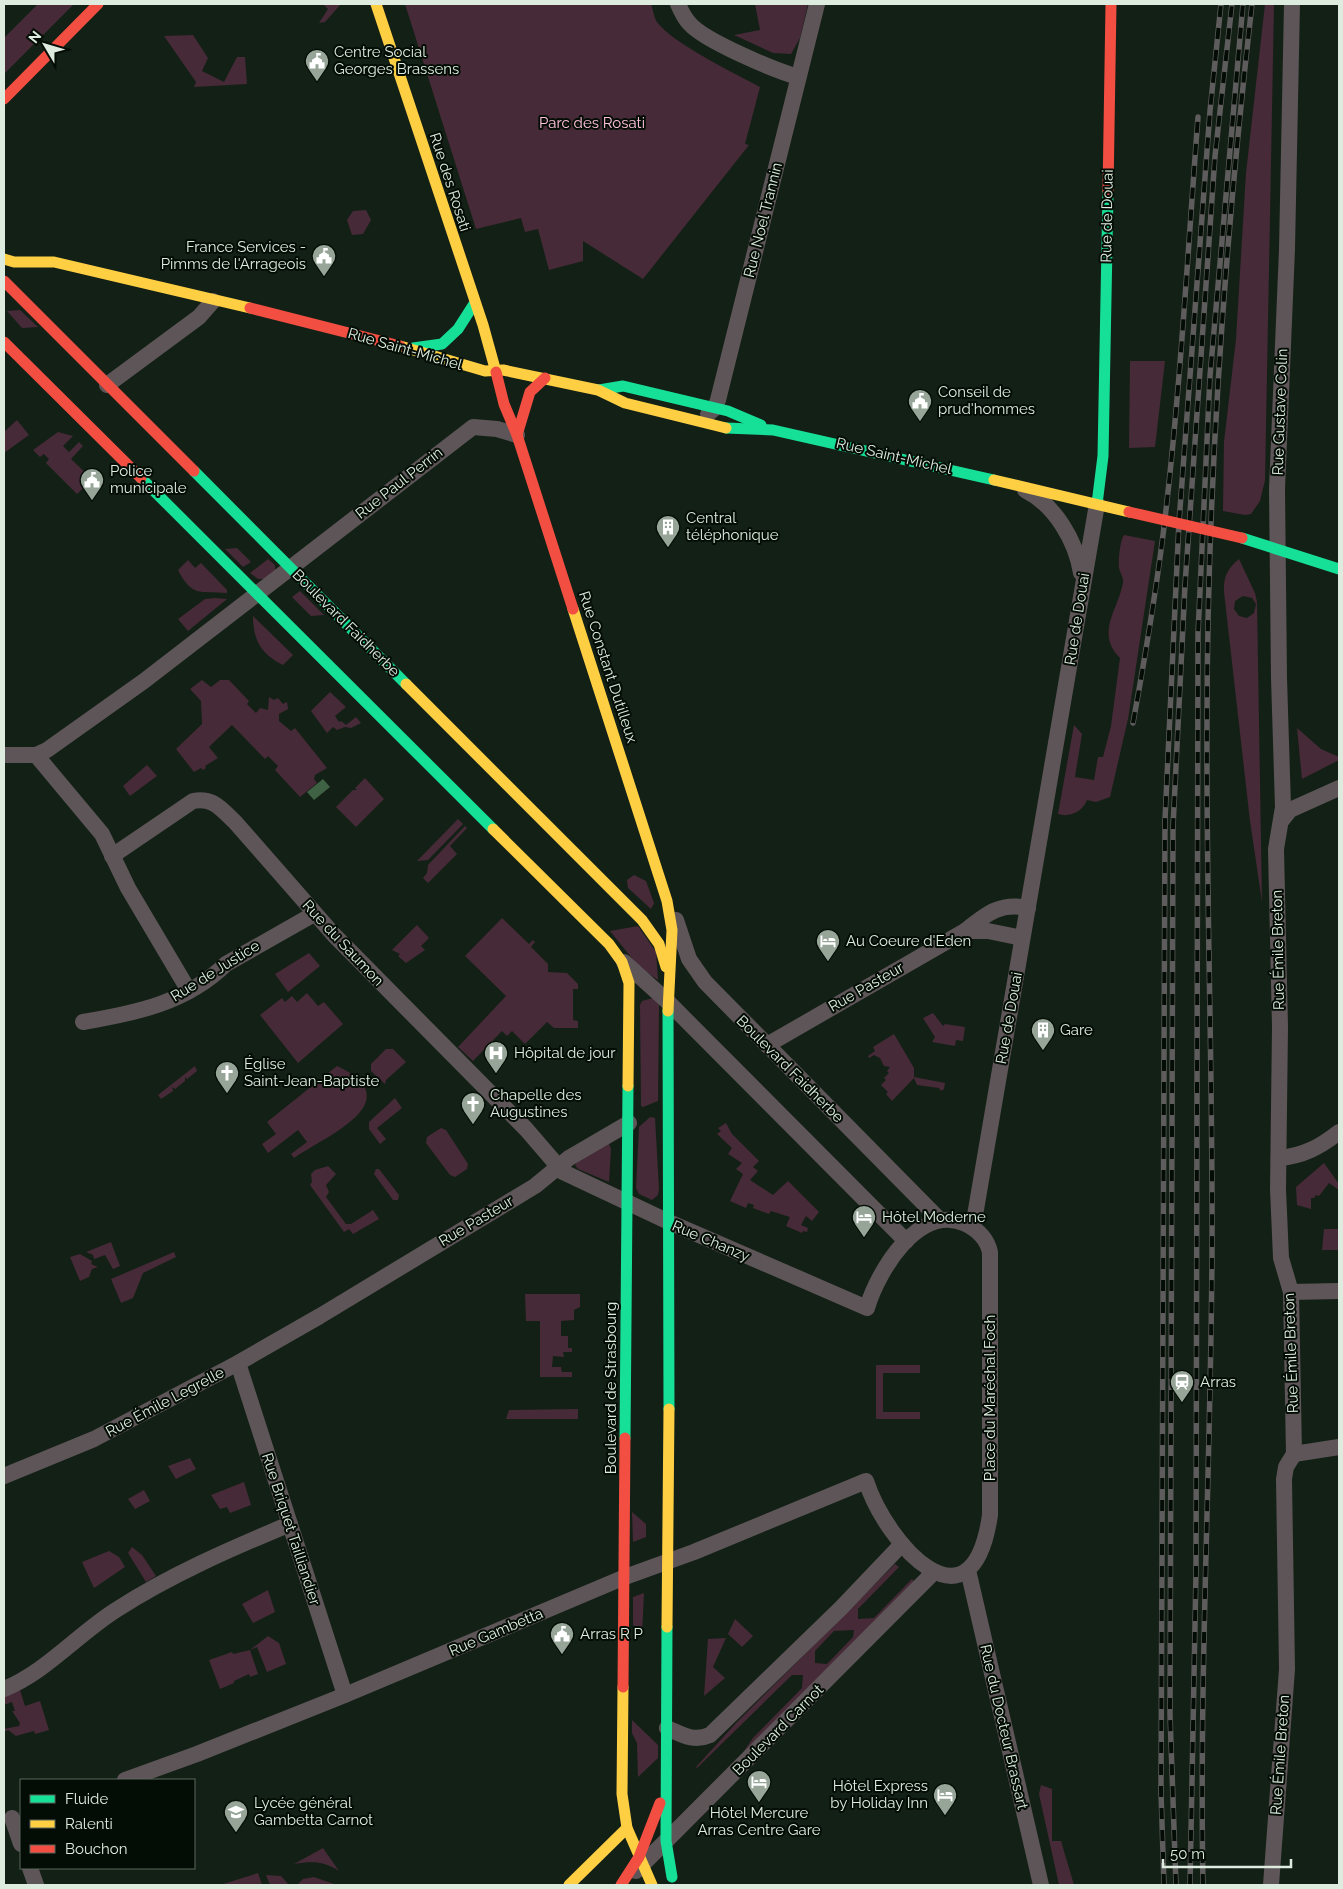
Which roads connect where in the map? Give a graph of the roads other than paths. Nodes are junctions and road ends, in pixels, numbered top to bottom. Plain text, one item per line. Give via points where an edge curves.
1 (98, 4) edge
2 (376, 4) edge
3 (678, 4) edge
4 (817, 4) edge
5 (1111, 4) edge
6 (1292, 4) edge
7 (798, 77) junction
8 (4, 99) edge
9 (9, 261) edge
10 (4, 268) edge
11 (4, 281) edge
12 (213, 301) junction
13 (474, 304) junction
14 (483, 326) junction
15 (472, 337) dead end
16 (4, 342) edge
17 (442, 344) junction
18 (458, 346) dead end
19 (407, 348) junction
20 (495, 369) junction
21 (545, 378) junction
22 (107, 385) junction
23 (598, 390) junction
24 (715, 408) junction
25 (689, 420) junction
26 (773, 430) junction
27 (517, 435) junction
28 (1014, 484) junction
29 (1097, 504) junction
30 (1277, 548) junction
31 (290, 567) junction
32 (1339, 569) edge
33 (1083, 580) junction
34 (257, 594) junction
35 (4, 755) edge
36 (36, 756) junction
37 (1339, 788) edge
38 (1282, 820) junction
39 (112, 856) junction
40 (667, 901) junction
41 (1028, 908) junction
42 (314, 914) junction
43 (965, 931) junction
44 (1022, 938) junction
45 (620, 957) junction
46 (668, 978) junction
47 (189, 991) junction
48 (667, 1001) junction
49 (83, 1022) dead end
50 (767, 1045) junction
51 (629, 1123) junction
52 (1339, 1132) edge
53 (1279, 1158) junction
54 (558, 1168) junction
55 (628, 1203) junction
56 (939, 1219) junction
57 (669, 1222) junction
58 (973, 1228) junction
59 (906, 1241) junction
60 (1339, 1291) edge
61 (1291, 1292) junction
62 (320, 1316) joint
63 (238, 1363) junction
64 (1339, 1447) edge
65 (1294, 1454) junction
66 (4, 1476) edge
67 (290, 1524) junction
68 (902, 1544) junction
69 (667, 1561) junction
70 (968, 1570) junction
71 (934, 1572) junction
72 (625, 1577) junction
73 (4, 1689) edge
74 (345, 1695) junction
75 (667, 1728) junction
76 (128, 1779) edge
77 (666, 1788) junction
78 (12, 1818) edge
79 (627, 1828) junction
80 (650, 1833) junction
81 (20, 1841) edge
82 (662, 1845) junction
83 (641, 1861) junction
84 (30, 1869) edge
85 (674, 1881) edge
86 (36, 1885) edge
87 (569, 1885) edge
88 (621, 1885) edge
89 (648, 1885) edge
90 (652, 1885) edge
91 (1040, 1885) edge
92 (1271, 1885) edge

1 - 8 main road
2 - 13 main road, Rue des Rosati
3 - 7 street via 690,24 700,32 766,66
4 - 7 street, Rue Noel Trannin
5 - 29 main road, Rue de Douai via 1103,456
6 - 30 street, Rue Gustave Colin
7 - 24 street, Rue Noel Trannin
9 - 10 main road
9 - 12 main road, Rue Saint-Michel via 54,262
11 - 22 main road, Boulevard Faidherbe
12 - 19 main road, Rue Saint-Michel
12 - 22 street via 199,317
13 - 14 main road, Rue des Rosati
13 - 17 main road via 458,329
14 - 15 main road
14 - 20 main road, Rue des Rosati
16 - 34 main road
17 - 18 main road
17 - 19 main road
19 - 20 main road, Rue Saint-Michel via 468,367 485,371
20 - 21 main road, Rue Saint-Michel
20 - 27 main road, Rue Constant Dutilleux via 504,404
21 - 23 main road, Rue Saint-Michel
21 - 27 main road via 530,392
22 - 31 main road, Boulevard Faidherbe
23 - 24 main road, Rue Saint-Michel via 623,386
23 - 25 main road, Rue Saint-Michel via 625,403
24 - 25 street via 706,416
24 - 26 main road, Rue Saint-Michel
25 - 26 main road, Rue Saint-Michel via 723,428
26 - 28 main road, Rue Saint-Michel
27 - 31 street, Rue Paul Perrin via 473,427
27 - 40 main road, Rue Constant Dutilleux
28 - 29 main road, Rue Saint-Michel
28 - 33 street, Rue Saint-Michel via 1040,500 1061,524 1074,546
29 - 30 main road, Rue Saint-Michel, bridge
29 - 33 street, Rue de Douai
30 - 32 main road, Rue Saint-Michel via 1304,561
30 - 38 street, Rue Gustave Colin
31 - 34 street, Rue Paul Perrin
31 - 46 main road, Boulevard Faidherbe via 646,923 659,944
33 - 41 street, Rue de Douai
34 - 36 street via 144,681
34 - 45 main road
35 - 36 street
36 - 39 street via 102,834
37 - 38 street via 1290,810
38 - 53 street, Rue Émile Breton via 1276,850
39 - 42 street, Rue du Saumon via 193,801 214,802
39 - 47 street
40 - 46 main road, Rue Constant Dutilleux via 672,930
40 - 50 street, Boulevard Faidherbe via 697,973
41 - 43 street, Rue Pasteur via 1002,907
41 - 44 street, Rue de Douai
42 - 47 street, Rue de Justice via 226,964
42 - 54 street, Rue du Saumon via 526,1129
43 - 44 street
43 - 50 street, Rue Pasteur
44 - 58 street, Rue de Douai
45 - 48 street
45 - 51 main road, Boulevard de Strasbourg via 630,983
46 - 48 main road
47 - 49 street, Rue de Justice via 130,1015
48 - 57 main road
48 - 59 street
50 - 56 street, Boulevard Faidherbe
51 - 54 street, Rue Pasteur
51 - 55 main road, Boulevard de Strasbourg
52 - 53 street via 1316,1149 1294,1157
53 - 61 street, Rue Émile Breton via 1280,1258
54 - 55 street, Rue Chanzy
54 - 62 street, Rue Pasteur via 536,1186
55 - 57 street, Rue Chanzy
55 - 72 main road, Boulevard de Strasbourg
56 - 58 street via 956,1220
56 - 59 street
57 - 59 street, Rue Chanzy via 867,1308 881,1273
57 - 69 main road
58 - 70 street, Place du Maréchal Foch via 984,1238 990,1252 990,1515 981,1552
60 - 61 street
61 - 65 street, Rue Émile Breton
62 - 63 street, Rue Émile Legrelle
63 - 66 street, Rue Émile Legrelle via 94,1439
63 - 67 street, Rue Briquet Tailliandier
64 - 65 street
65 - 92 street, Rue Émile Breton via 1286,1467 1284,1479 1287,1669
67 - 73 street via 148,1590 104,1617 33,1672
67 - 74 street, Rue Briquet Tailliandier
68 - 69 street, Rue Gambetta via 881,1516 866,1481
68 - 71 street
68 - 75 street via 710,1735 696,1740
69 - 72 street, Rue Gambetta
69 - 75 main road
70 - 71 street via 950,1577
70 - 91 street, Rue du Docteur Brassart
71 - 82 street, Boulevard Carnot
72 - 74 street, Rue Gambetta
72 - 79 main road, Boulevard de Strasbourg via 622,1794
74 - 76 street, Rue Gambetta
75 - 77 main road
77 - 80 main road
77 - 82 main road
78 - 81 street
79 - 80 main road via 640,1826
79 - 83 main road, Boulevard de Strasbourg
79 - 87 main road
80 - 82 main road
80 - 83 main road
82 - 83 street, Boulevard Carnot
82 - 85 main road
83 - 88 street, Boulevard Carnot
83 - 90 main road, Boulevard de Strasbourg
84 - 86 street
88 - 89 main road via 637,1881

